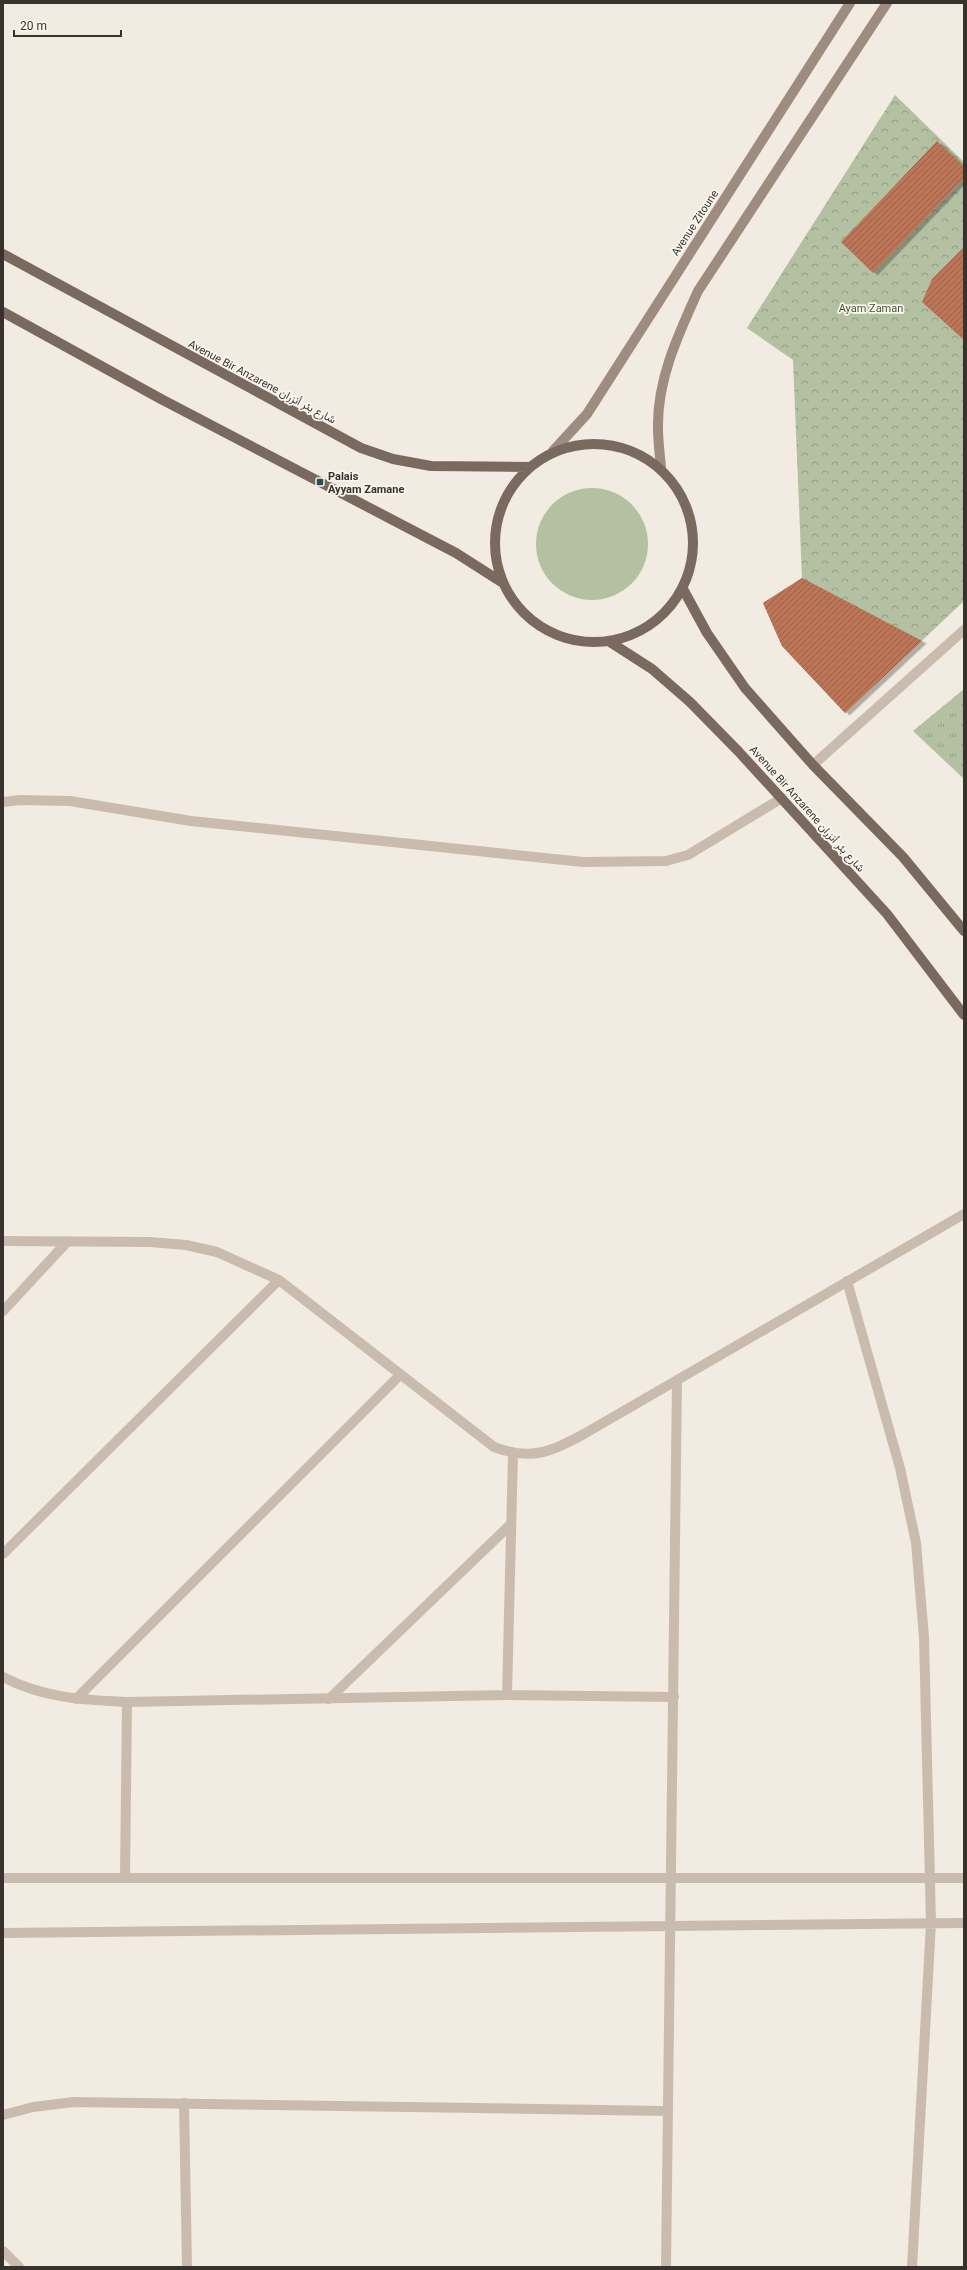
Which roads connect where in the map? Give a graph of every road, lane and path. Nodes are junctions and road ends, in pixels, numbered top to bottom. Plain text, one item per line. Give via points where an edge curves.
1 (850, 3) edge
2 (887, 3) edge
3 (3, 254) edge
4 (3, 312) edge
5 (553, 451) junction
6 (529, 467) junction
7 (661, 468) junction
8 (503, 583) junction
9 (683, 590) junction
10 (964, 630) edge
11 (610, 642) junction
12 (813, 766) junction
13 (782, 798) junction
14 (3, 802) edge
15 (964, 931) edge
16 (964, 1016) edge
17 (964, 1214) edge
18 (3, 1241) edge
19 (67, 1242) junction
20 (279, 1280) junction
21 (847, 1281) junction
22 (3, 1311) edge
23 (400, 1375) junction
24 (677, 1380) junction
25 (513, 1454) junction
26 (511, 1524) junction
27 (3, 1554) edge
28 (3, 1677) edge
29 (507, 1696) junction
30 (674, 1697) junction
31 (76, 1699) junction
32 (328, 1699) junction
33 (127, 1702) junction
34 (3, 1878) edge
35 (125, 1878) junction
36 (964, 1878) edge
37 (671, 1879) junction
38 (930, 1879) junction
39 (964, 1923) edge
40 (931, 1924) junction
41 (670, 1927) junction
42 (3, 1933) edge
43 (184, 2103) junction
44 (667, 2111) junction
45 (3, 2115) edge
46 (3, 2251) edge
47 (19, 2267) edge
48 (187, 2267) edge
49 (666, 2267) edge
50 (912, 2267) edge

1 - 5 main road, Avenue Zitoune via 587,414
2 - 7 main road via 698,291 676,340 662,386 658,428
3 - 6 main road, Avenue Bir Anzarene شارع بئر أنزران via 361,448 393,459 432,466
4 - 8 main road via 161,399 456,553
5 - 6 main road
5 - 7 main road via 581,443 610,444 637,452
6 - 8 main road via 508,491 497,521 494,553
7 - 9 main road via 682,494 693,525 694,558
8 - 11 main road via 520,611 546,631 577,641
9 - 11 main road via 664,614 639,632
9 - 12 main road via 707,633 745,688
10 - 12 street
11 - 13 main road, Avenue Bir Anzarene شارع بئر أنزران via 652,669 690,702
12 - 15 main road via 903,856
13 - 14 street via 688,855 666,861 591,862 191,821 70,801
13 - 16 main road, Avenue Bir Anzarene شارع بئر أنزران via 887,914
17 - 21 street
18 - 19 street
19 - 20 street via 150,1242 186,1245 217,1252
19 - 22 street
20 - 23 street
20 - 27 street
21 - 24 street
21 - 38 street via 900,1468 916,1543 924,1637
23 - 25 street via 494,1447
23 - 31 street
24 - 25 street via 555,1450
24 - 30 street
25 - 26 street
26 - 29 street
26 - 32 street
28 - 31 street via 24,1688
29 - 30 street
29 - 32 street
30 - 37 street
31 - 33 street
32 - 33 street
33 - 35 street
34 - 35 street
35 - 37 street
36 - 38 street
37 - 38 street
37 - 41 street
38 - 40 street
39 - 40 street
40 - 41 street
40 - 50 street
41 - 42 street
41 - 44 street
43 - 44 street
43 - 45 street via 74,2102 33,2107
43 - 48 street
44 - 49 street
46 - 47 street

